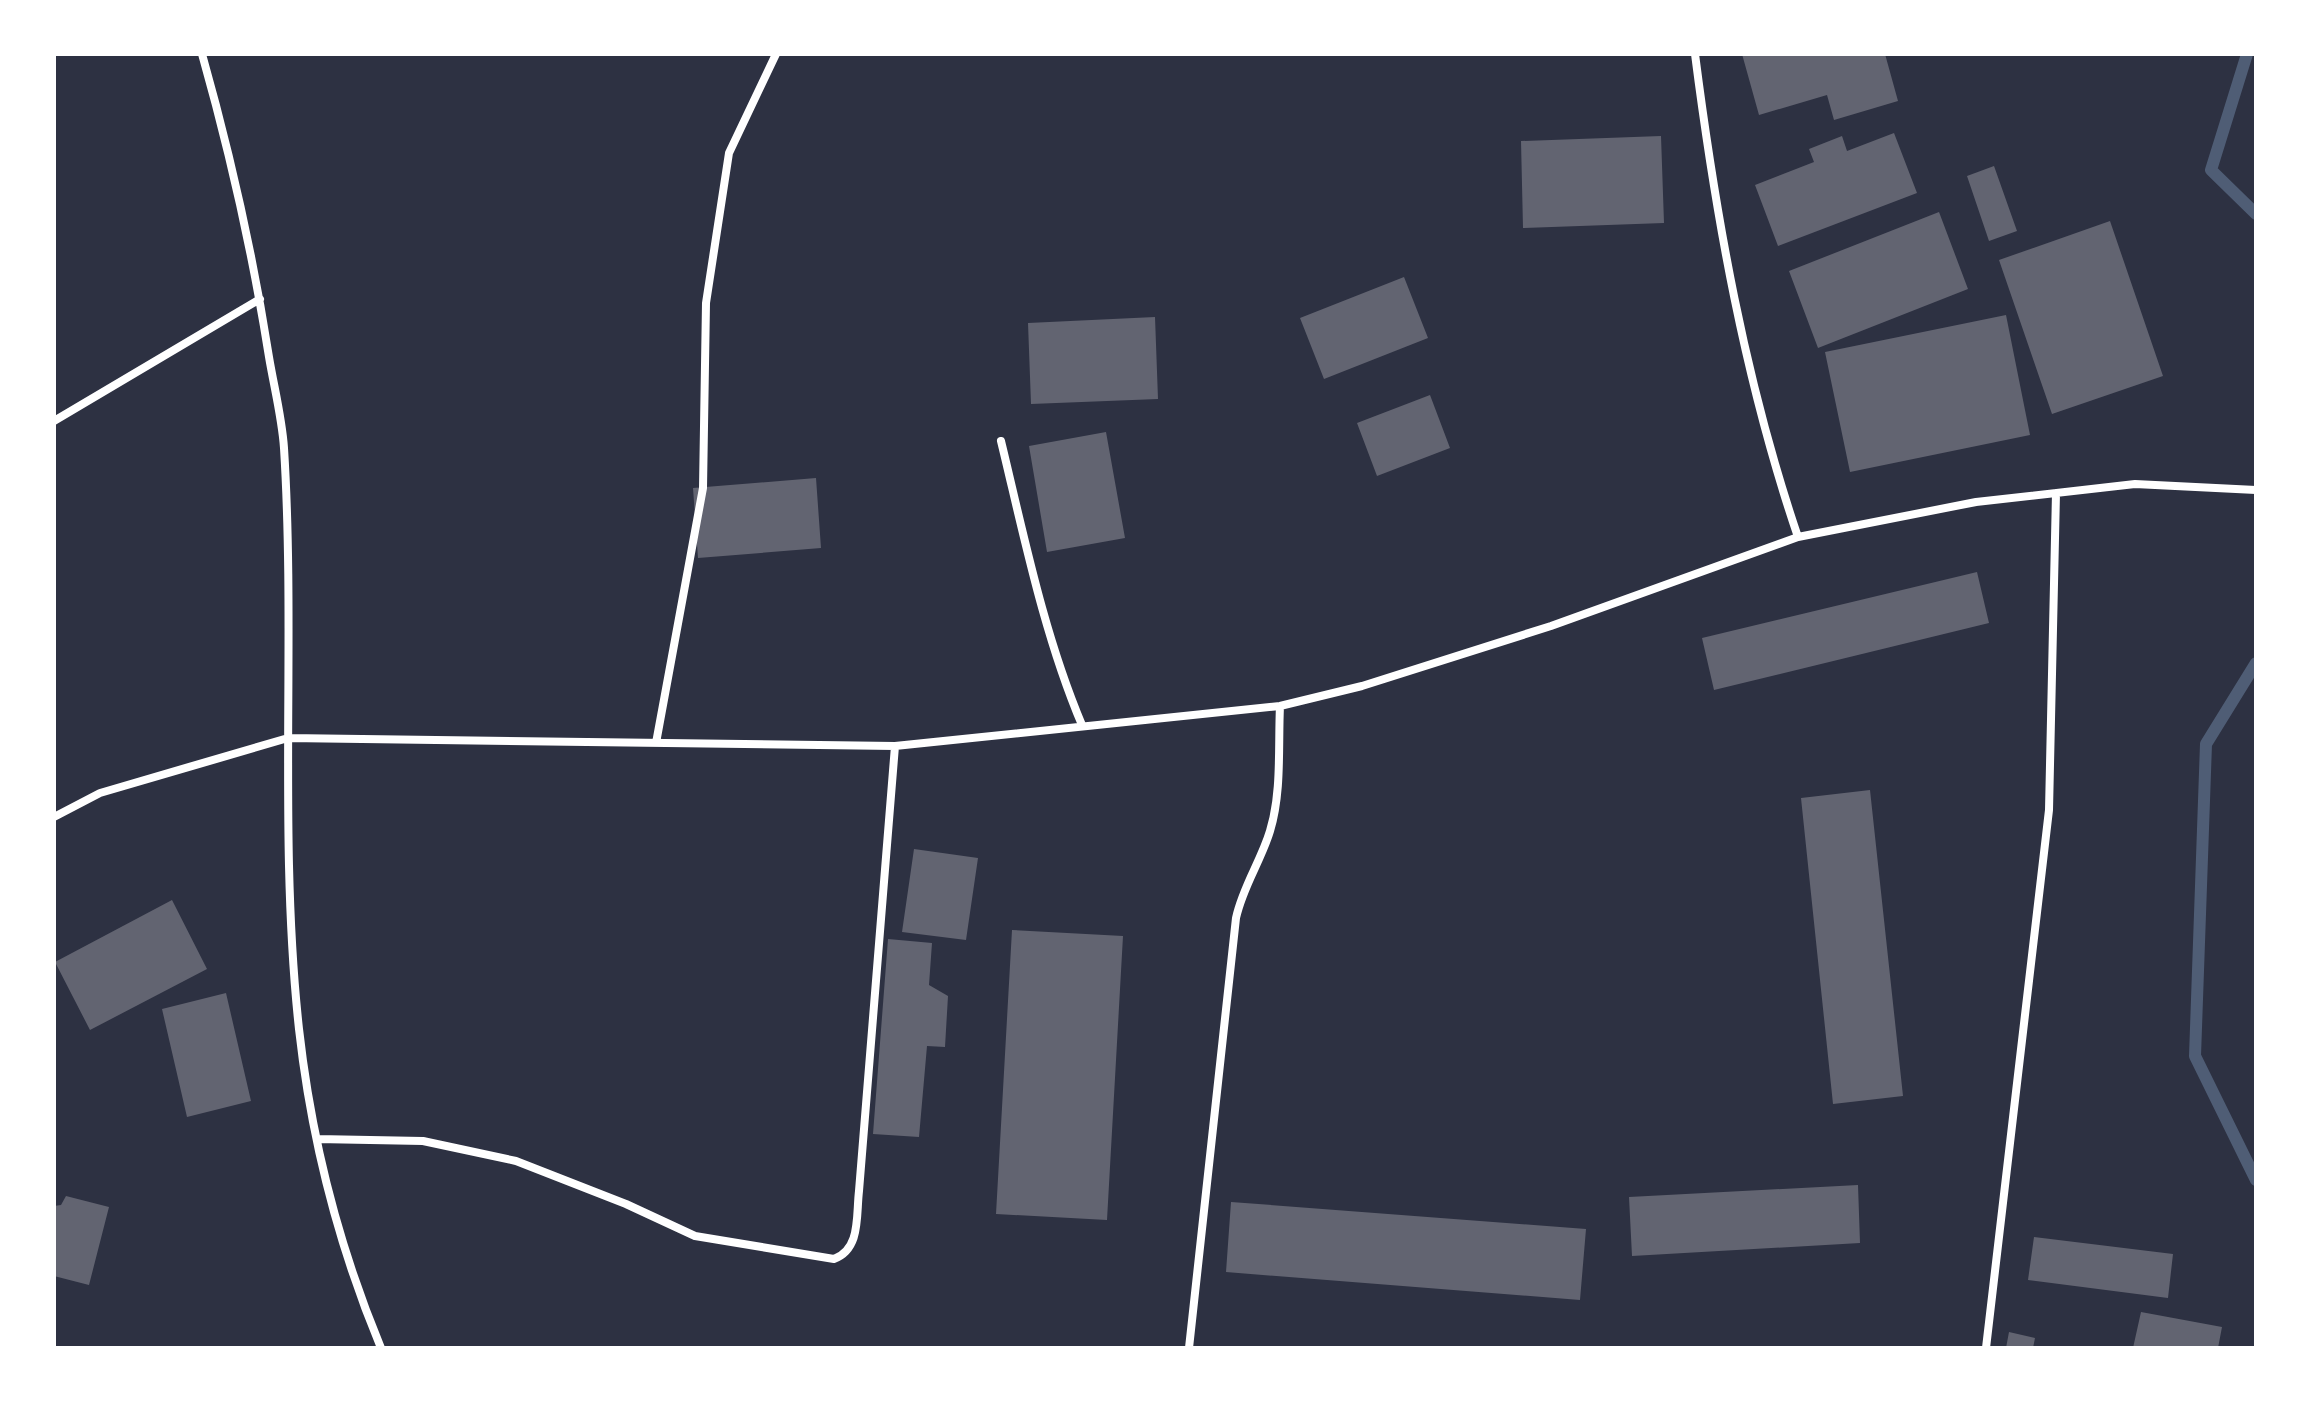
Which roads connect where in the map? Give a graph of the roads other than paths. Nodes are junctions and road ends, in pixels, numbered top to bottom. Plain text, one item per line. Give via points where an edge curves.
1 (202, 54) edge
2 (776, 54) edge
3 (1695, 54) edge
4 (260, 299) junction
5 (54, 421) edge
6 (1001, 441) dead end
7 (2256, 490) edge
8 (2056, 493) junction
9 (1798, 537) junction
10 (1280, 706) junction
11 (1082, 725) junction
12 (288, 738) junction
13 (656, 743) junction
14 (895, 746) junction
15 (54, 817) edge
16 (317, 1139) junction
17 (381, 1348) edge
18 (1189, 1348) edge
19 (1986, 1348) edge

1 - 4 street
2 - 13 street via 729,153 706,303 703,488
3 - 9 street via 1706,142 1756,406
4 - 5 street
4 - 12 street via 283,443
6 - 11 street via 1035,580
7 - 8 street via 2135,484
8 - 9 street via 1976,502
8 - 19 street via 2049,810
9 - 10 street via 1536,631
10 - 11 street
10 - 18 street via 1276,805 1270,832 1241,891 1236,918
11 - 14 street
12 - 13 street
12 - 15 street via 100,793
12 - 16 street via 296,985
13 - 14 street
14 - 16 street via 859,1191 853,1247 845,1255 834,1259 695,1236 516,1161 423,1141
16 - 17 street via 339,1227

